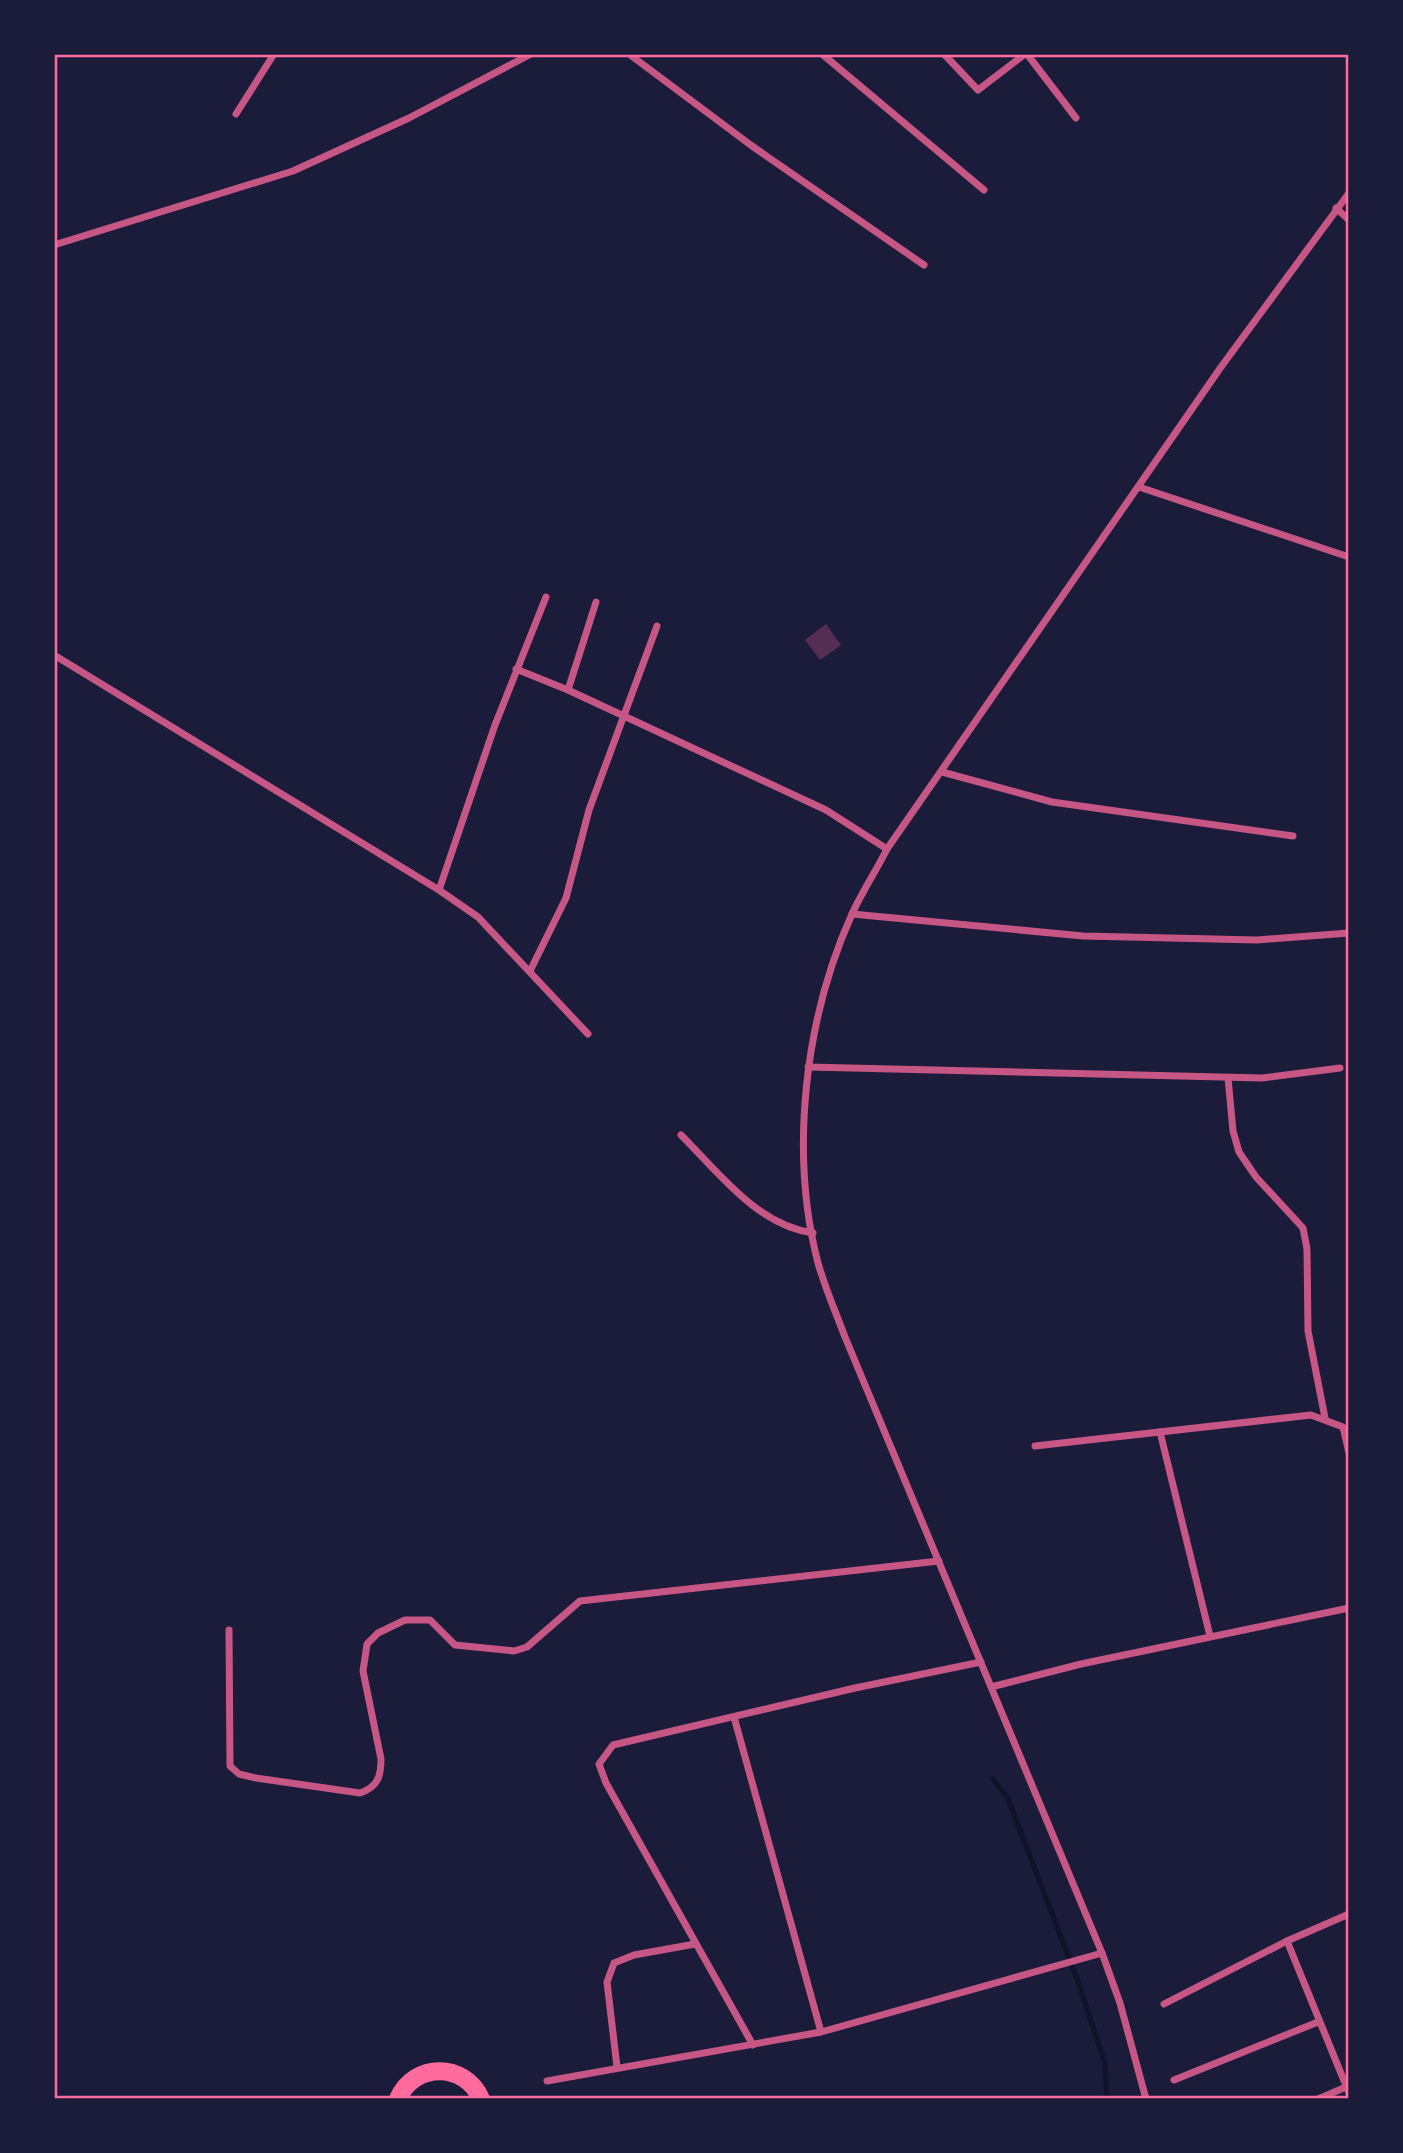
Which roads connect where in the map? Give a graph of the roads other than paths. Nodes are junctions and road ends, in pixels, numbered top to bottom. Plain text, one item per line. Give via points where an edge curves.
1 (274, 54) edge
2 (531, 54) edge
3 (629, 54) edge
4 (822, 54) edge
5 (944, 54) edge
6 (1026, 54) edge
7 (519, 57) edge
8 (236, 114) dead end
9 (1076, 118) dead end
10 (984, 190) dead end
11 (1349, 193) edge
12 (1336, 208) junction
13 (1349, 220) edge
14 (54, 245) edge
15 (923, 265) dead end
16 (1139, 487) junction
17 (1349, 557) edge
18 (546, 597) dead end
19 (596, 602) dead end
20 (657, 626) dead end
21 (54, 655) edge
22 (516, 669) junction
23 (568, 690) junction
24 (624, 716) junction
25 (942, 772) junction
26 (1293, 836) dead end
27 (887, 849) junction
28 (439, 890) junction
29 (852, 914) junction
30 (1349, 933) edge
31 (530, 971) junction
32 (587, 1034) dead end
33 (808, 1067) junction
34 (1340, 1068) dead end
35 (1228, 1078) junction
36 (681, 1135) dead end
37 (813, 1233) junction
38 (1325, 1418) junction
39 (1160, 1432) junction
40 (1035, 1446) dead end
41 (1349, 1453) edge
42 (939, 1560) junction
43 (1349, 1608) edge
44 (229, 1630) dead end
45 (1210, 1636) junction
46 (981, 1662) junction
47 (991, 1687) junction
48 (734, 1717) junction
49 (1349, 1914) edge
50 (1287, 1941) junction
51 (695, 1944) junction
52 (1102, 1953) junction
53 (1164, 2004) dead end
54 (1318, 2022) junction
55 (821, 2032) junction
56 (753, 2045) junction
57 (617, 2067) junction
58 (1174, 2080) dead end
59 (547, 2081) dead end
60 (1347, 2090) edge
61 (398, 2099) edge
62 (481, 2099) edge
63 (1146, 2099) edge
64 (1318, 2099) edge

1 - 8 street
2 - 7 street
3 - 15 street
4 - 10 street
5 - 6 street via 978,90
6 - 9 street
7 - 14 street via 410,118 293,171
11 - 12 street
12 - 13 street
12 - 16 street
16 - 17 street
16 - 25 street
18 - 22 street
19 - 23 street
20 - 24 street
21 - 28 street
22 - 23 street
22 - 28 street
23 - 24 street
24 - 27 street via 826,810
24 - 31 street via 589,810 566,898
25 - 26 street via 1052,802
25 - 27 street
27 - 29 street
28 - 31 street via 478,917
29 - 30 street via 1083,936 1257,940
29 - 33 street via 835,959
31 - 32 street
33 - 35 street
33 - 37 street via 803,1137
34 - 35 street
35 - 38 street via 1239,1152 1303,1228 1308,1331
36 - 37 street via 748,1202 780,1225
37 - 42 street via 830,1298
38 - 39 street via 1294,1415
38 - 41 street via 1343,1427
39 - 40 street
39 - 45 street
42 - 44 street via 580,1601 527,1647 514,1651 455,1645 430,1620 405,1620 367,1644 363,1671 382,1759 379,1779 360,1793 256,1779 230,1766
42 - 46 street
43 - 45 street
45 - 47 street
46 - 47 street
46 - 48 street
47 - 52 street
48 - 51 street via 613,1745 599,1764
48 - 55 street
49 - 50 street
50 - 53 street
50 - 54 street
51 - 56 street
51 - 57 street via 614,1963 607,1982
52 - 55 street
52 - 63 street
54 - 58 street
54 - 60 street
55 - 56 street
56 - 57 street
57 - 59 street
60 - 64 street
61 - 62 main road via 411,2081 435,2071 465,2078

